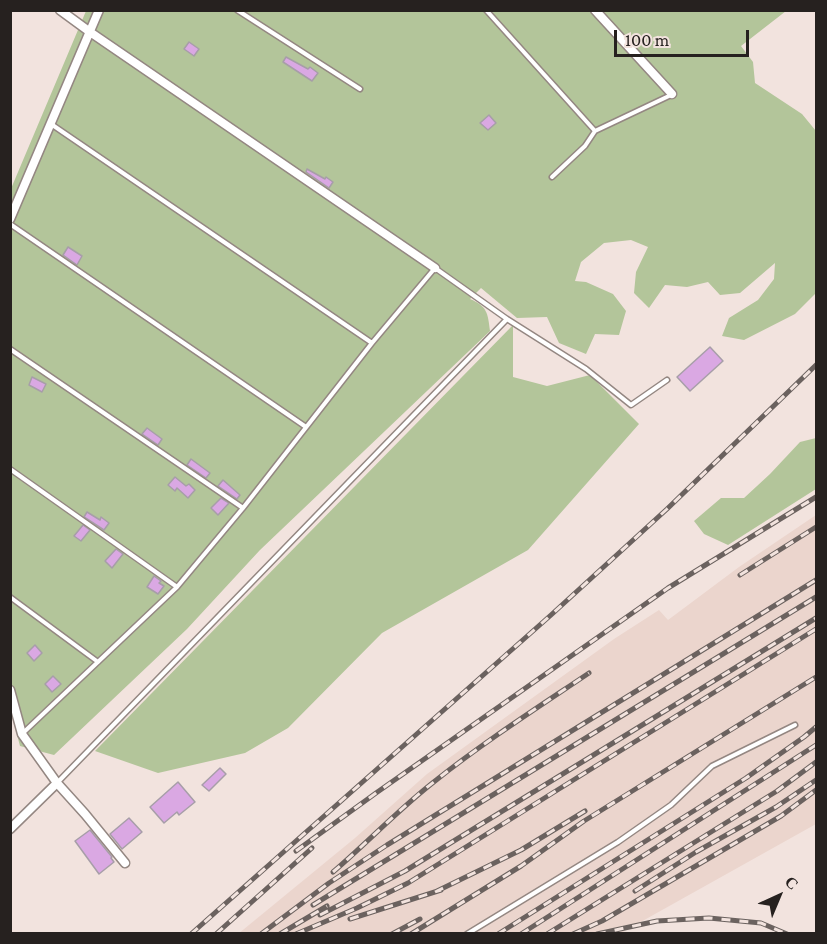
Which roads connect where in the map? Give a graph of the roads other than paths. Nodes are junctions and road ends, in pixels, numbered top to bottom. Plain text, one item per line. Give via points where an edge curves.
1 (60, 10) edge
2 (99, 10) edge
3 (237, 10) edge
4 (486, 10) edge
5 (596, 10) edge
6 (90, 32) junction
7 (360, 89) dead end
8 (672, 94) joint
9 (51, 124) junction
10 (595, 131) junction
11 (552, 177) dead end
12 (10, 219) edge
13 (10, 224) edge
14 (435, 268) junction
15 (507, 319) junction
16 (372, 343) junction
17 (10, 349) edge
18 (667, 380) dead end
19 (306, 427) junction
20 (10, 470) edge
21 (243, 508) junction
22 (177, 587) junction
23 (10, 597) edge
24 (98, 662) junction
25 (10, 690) edge
26 (795, 725) dead end
27 (22, 734) junction
28 (57, 783) junction
29 (10, 829) edge
30 (125, 863) dead end
31 (467, 933) edge

1 - 6 street
2 - 6 street
3 - 7 lane
4 - 10 lane
5 - 8 street
6 - 9 street
6 - 14 street
8 - 10 lane
9 - 12 street
9 - 16 lane
10 - 11 lane
13 - 19 lane
14 - 15 lane
14 - 16 lane
15 - 18 lane via 586,369 631,405
15 - 28 lane
16 - 19 lane
17 - 21 lane
19 - 21 lane
20 - 22 lane
21 - 22 lane
22 - 24 lane
23 - 24 lane
24 - 27 lane
25 - 27 street
26 - 31 lane via 712,766 671,805 618,842
27 - 28 street
28 - 29 street
28 - 30 street

